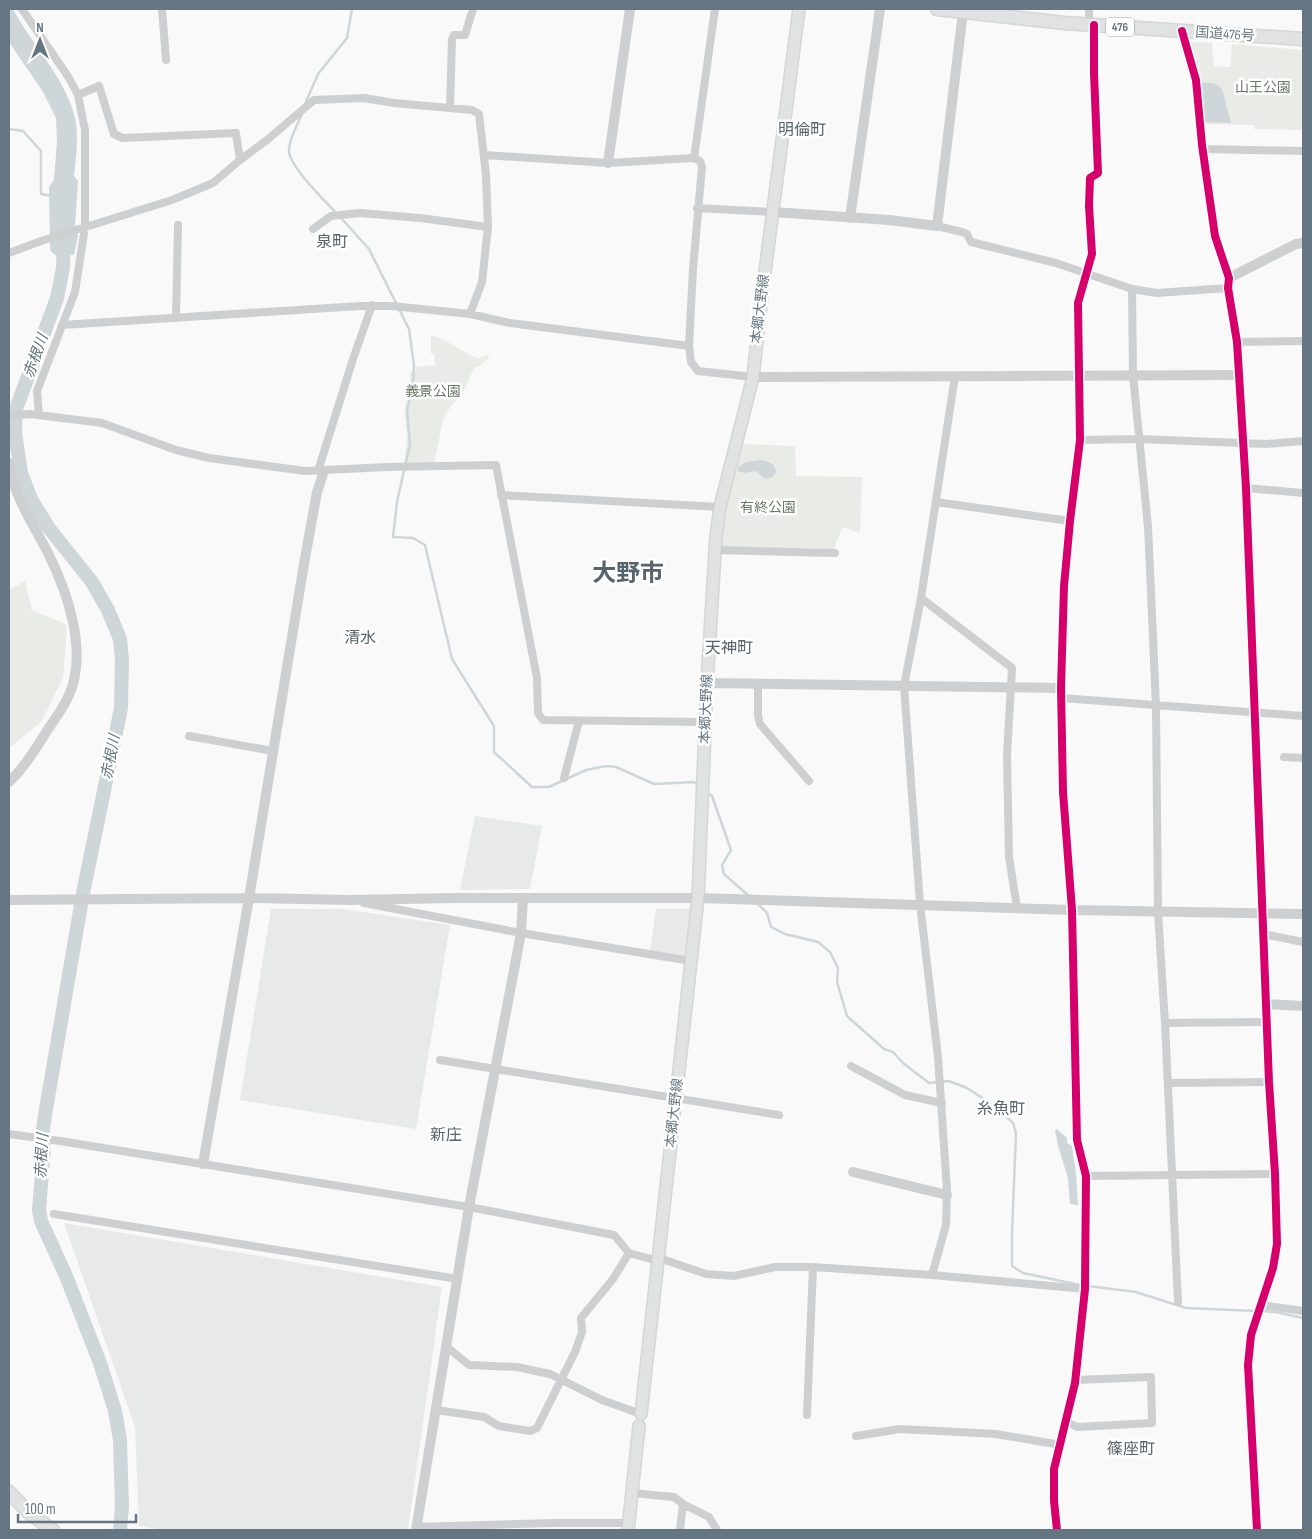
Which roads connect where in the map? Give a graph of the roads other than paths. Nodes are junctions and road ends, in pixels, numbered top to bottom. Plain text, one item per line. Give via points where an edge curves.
1 (22, 9) edge
2 (162, 9) edge
3 (472, 9) edge
4 (630, 9) edge
5 (715, 9) edge
6 (799, 9) edge
7 (880, 9) edge
8 (937, 9) edge
9 (1090, 9) edge
10 (963, 10) edge
11 (1092, 25) junction
12 (1182, 31) junction
13 (1303, 39) edge
14 (166, 60) dead end
15 (78, 95) junction
16 (450, 108) junction
17 (1203, 149) junction
18 (1303, 151) edge
19 (484, 155) junction
20 (694, 158) junction
21 (240, 160) junction
22 (608, 163) junction
23 (697, 208) junction
24 (773, 212) junction
25 (850, 218) junction
26 (178, 225) dead end
27 (937, 226) junction
28 (488, 227) junction
29 (82, 228) junction
30 (313, 229) dead end
31 (1303, 243) edge
32 (9, 254) edge
33 (1086, 273) junction
34 (1229, 283) junction
35 (1132, 289) junction
36 (372, 305) junction
37 (470, 314) junction
38 (176, 317) junction
39 (62, 326) junction
40 (1303, 341) edge
41 (1237, 342) junction
42 (689, 346) junction
43 (1133, 375) junction
44 (1238, 375) junction
45 (955, 376) junction
46 (1080, 376) junction
47 (753, 377) junction
48 (34, 414) junction
49 (9, 416) edge
50 (1139, 439) junction
51 (1080, 440) junction
52 (1303, 441) edge
53 (1243, 442) junction
54 (9, 464) edge
55 (321, 471) junction
56 (1246, 488) junction
57 (1303, 493) edge
58 (502, 495) junction
59 (936, 502) junction
60 (720, 507) junction
61 (1070, 521) junction
62 (714, 550) junction
63 (835, 553) dead end
64 (921, 598) junction
65 (707, 683) junction
66 (758, 684) junction
67 (904, 686) junction
68 (1012, 687) junction
69 (1061, 693) junction
70 (1156, 706) junction
71 (1254, 712) junction
72 (1303, 716) edge
73 (579, 721) junction
74 (705, 722) junction
75 (189, 736) dead end
76 (273, 751) junction
77 (1284, 757) dead end
78 (1303, 758) edge
79 (564, 778) dead end
80 (809, 781) dead end
81 (9, 782) edge
82 (249, 898) junction
83 (523, 898) junction
84 (698, 898) junction
85 (9, 900) edge
86 (350, 900) junction
87 (920, 904) junction
88 (1017, 908) junction
89 (1072, 910) junction
90 (1158, 912) junction
91 (1303, 914) edge
92 (1263, 915) junction
93 (521, 933) junction
94 (1263, 934) junction
95 (1303, 942) edge
96 (691, 960) junction
97 (1266, 1004) junction
98 (1303, 1006) edge
99 (1266, 1022) junction
100 (1165, 1023) junction
101 (440, 1060) dead end
102 (852, 1066) dead end
103 (496, 1069) junction
104 (1269, 1082) junction
105 (1168, 1083) junction
106 (676, 1098) junction
107 (942, 1103) junction
108 (779, 1115) dead end
109 (9, 1134) edge
110 (203, 1164) junction
111 (853, 1172) dead end
112 (1275, 1174) junction
113 (1172, 1175) junction
114 (1086, 1176) junction
115 (947, 1195) junction
116 (469, 1207) junction
117 (54, 1214) dead end
118 (629, 1253) junction
119 (658, 1261) junction
120 (813, 1267) junction
121 (932, 1275) junction
122 (458, 1278) junction
123 (1086, 1289) junction
124 (1178, 1302) dead end
125 (1261, 1305) junction
126 (1303, 1311) edge
127 (447, 1347) junction
128 (562, 1380) junction
129 (1076, 1380) junction
130 (436, 1410) junction
131 (641, 1414) junction
132 (807, 1415) dead end
133 (1066, 1422) junction
134 (640, 1426) joint
135 (856, 1436) dead end
136 (1061, 1445) junction
137 (9, 1492) edge
138 (632, 1493) junction
139 (683, 1504) junction
140 (489, 1527) edge
141 (555, 1527) edge
142 (628, 1527) edge
143 (417, 1529) edge
144 (52, 1530) edge
145 (680, 1530) edge
146 (717, 1530) edge
147 (1057, 1530) edge
148 (1257, 1530) edge

1 - 15 street
2 - 14 street
3 - 16 street via 465,35 454,35 452,39
4 - 22 street
5 - 20 street
6 - 24 main road, 本郷大野線
7 - 25 street
8 - 10 highway, 国道476号 / 476
9 - 11 street
10 - 11 highway, 国道476号 / 476
10 - 27 street
11 - 12 highway, 国道476号 / 476
11 - 33 street via 1098,172 1090,178 1092,254
12 - 13 highway, 国道476号 / 476
12 - 17 street via 1196,80
15 - 21 street via 99,86 114,134 123,138 236,133
15 - 29 street via 85,130
16 - 19 street via 479,114
16 - 21 street via 364,98 314,100
17 - 18 street
17 - 34 street via 1215,236
19 - 22 street
19 - 28 street
20 - 22 street
20 - 23 street via 702,167
21 - 29 street via 213,183 172,200
23 - 24 street
23 - 42 street
24 - 25 street
24 - 47 main road, 本郷大野線
25 - 27 street
26 - 38 street
27 - 33 street via 962,232 971,242
28 - 30 street via 360,213 331,216
28 - 37 street via 483,276
29 - 32 street
29 - 39 street via 75,292
31 - 34 street
33 - 35 street
33 - 46 street via 1078,303
34 - 35 street via 1157,293
34 - 41 street
35 - 43 street
36 - 37 street
36 - 38 street
36 - 55 street
37 - 42 street via 510,323
38 - 39 street
39 - 48 street via 37,391
40 - 41 street
41 - 44 street
42 - 47 street via 690,362 698,371
43 - 44 street
43 - 46 street
43 - 50 street
44 - 53 street
45 - 46 street
45 - 47 street
45 - 59 street
46 - 51 street
47 - 60 main road, 本郷大野線
48 - 49 street
48 - 55 street via 102,423 176,450 209,458
50 - 51 street
50 - 53 street
50 - 70 street via 1148,528
51 - 61 street
52 - 53 street
53 - 56 street
54 - 81 street via 20,503 61,583 75,627 76,649 76,668 70,694 22,770
55 - 58 street via 496,465
55 - 76 street
56 - 57 street
56 - 71 street
58 - 60 street
58 - 73 street via 537,678 538,713 543,720
59 - 61 street
59 - 64 street
60 - 62 main road, 本郷大野線
61 - 69 street via 1064,586
62 - 63 street
62 - 65 main road, 本郷大野線
64 - 67 street
64 - 68 street via 1012,668
65 - 66 street
65 - 74 main road, 本郷大野線
66 - 67 street
66 - 80 street via 760,724
67 - 68 street
67 - 87 street
68 - 69 street
68 - 88 street via 1007,755 1009,858
69 - 70 street
69 - 89 street via 1063,792
70 - 71 street
70 - 90 street
71 - 72 street
71 - 92 street
73 - 74 street
73 - 79 street
74 - 84 main road, 本郷大野線
75 - 76 street
76 - 82 street
77 - 78 street
82 - 85 street
82 - 86 street
82 - 110 street
83 - 84 street
83 - 86 street
83 - 93 street
84 - 87 street
84 - 96 main road, 本郷大野線
86 - 93 street
87 - 88 street
87 - 107 street
88 - 89 street
89 - 90 street
89 - 114 street via 1077,1140
90 - 92 street
90 - 100 street
91 - 92 street
92 - 94 street
93 - 96 street
93 - 103 street
94 - 95 street
94 - 97 street
96 - 106 main road, 本郷大野線
97 - 98 street
97 - 99 street
99 - 100 street
99 - 104 street
100 - 105 street
101 - 103 street
102 - 107 street via 905,1095
103 - 106 street
103 - 116 street
104 - 105 street
104 - 112 street
105 - 113 street
106 - 108 street
106 - 119 main road, 本郷大野線
107 - 115 street
109 - 110 street
110 - 116 street
111 - 115 street
112 - 113 street
112 - 125 street via 1278,1244
113 - 114 street
113 - 124 street
114 - 123 street
115 - 121 street via 946,1225
116 - 118 street via 614,1235
116 - 122 street
117 - 122 street
118 - 119 street
118 - 128 street via 582,1318 582,1332
119 - 120 street via 665,1260 706,1274 734,1276 775,1267
119 - 131 main road, 本郷大野線
120 - 121 street
120 - 132 street
121 - 123 street
122 - 127 street
123 - 129 street
125 - 126 street
125 - 148 street via 1251,1335 1248,1364
127 - 128 street via 469,1365 517,1367
127 - 130 street
128 - 130 street via 537,1428 530,1430 499,1426 484,1417
128 - 131 street via 602,1400
129 - 133 street
129 - 133 street via 1152,1376 1152,1423 1077,1427
130 - 143 street
131 - 134 street
133 - 136 street
134 - 138 main road
135 - 136 street via 900,1429 996,1434
136 - 147 street via 1054,1469
137 - 144 highway
138 - 139 street via 674,1498
138 - 142 main road
139 - 145 street
139 - 146 street via 709,1517
140 - 141 street
140 - 143 street
141 - 142 street

